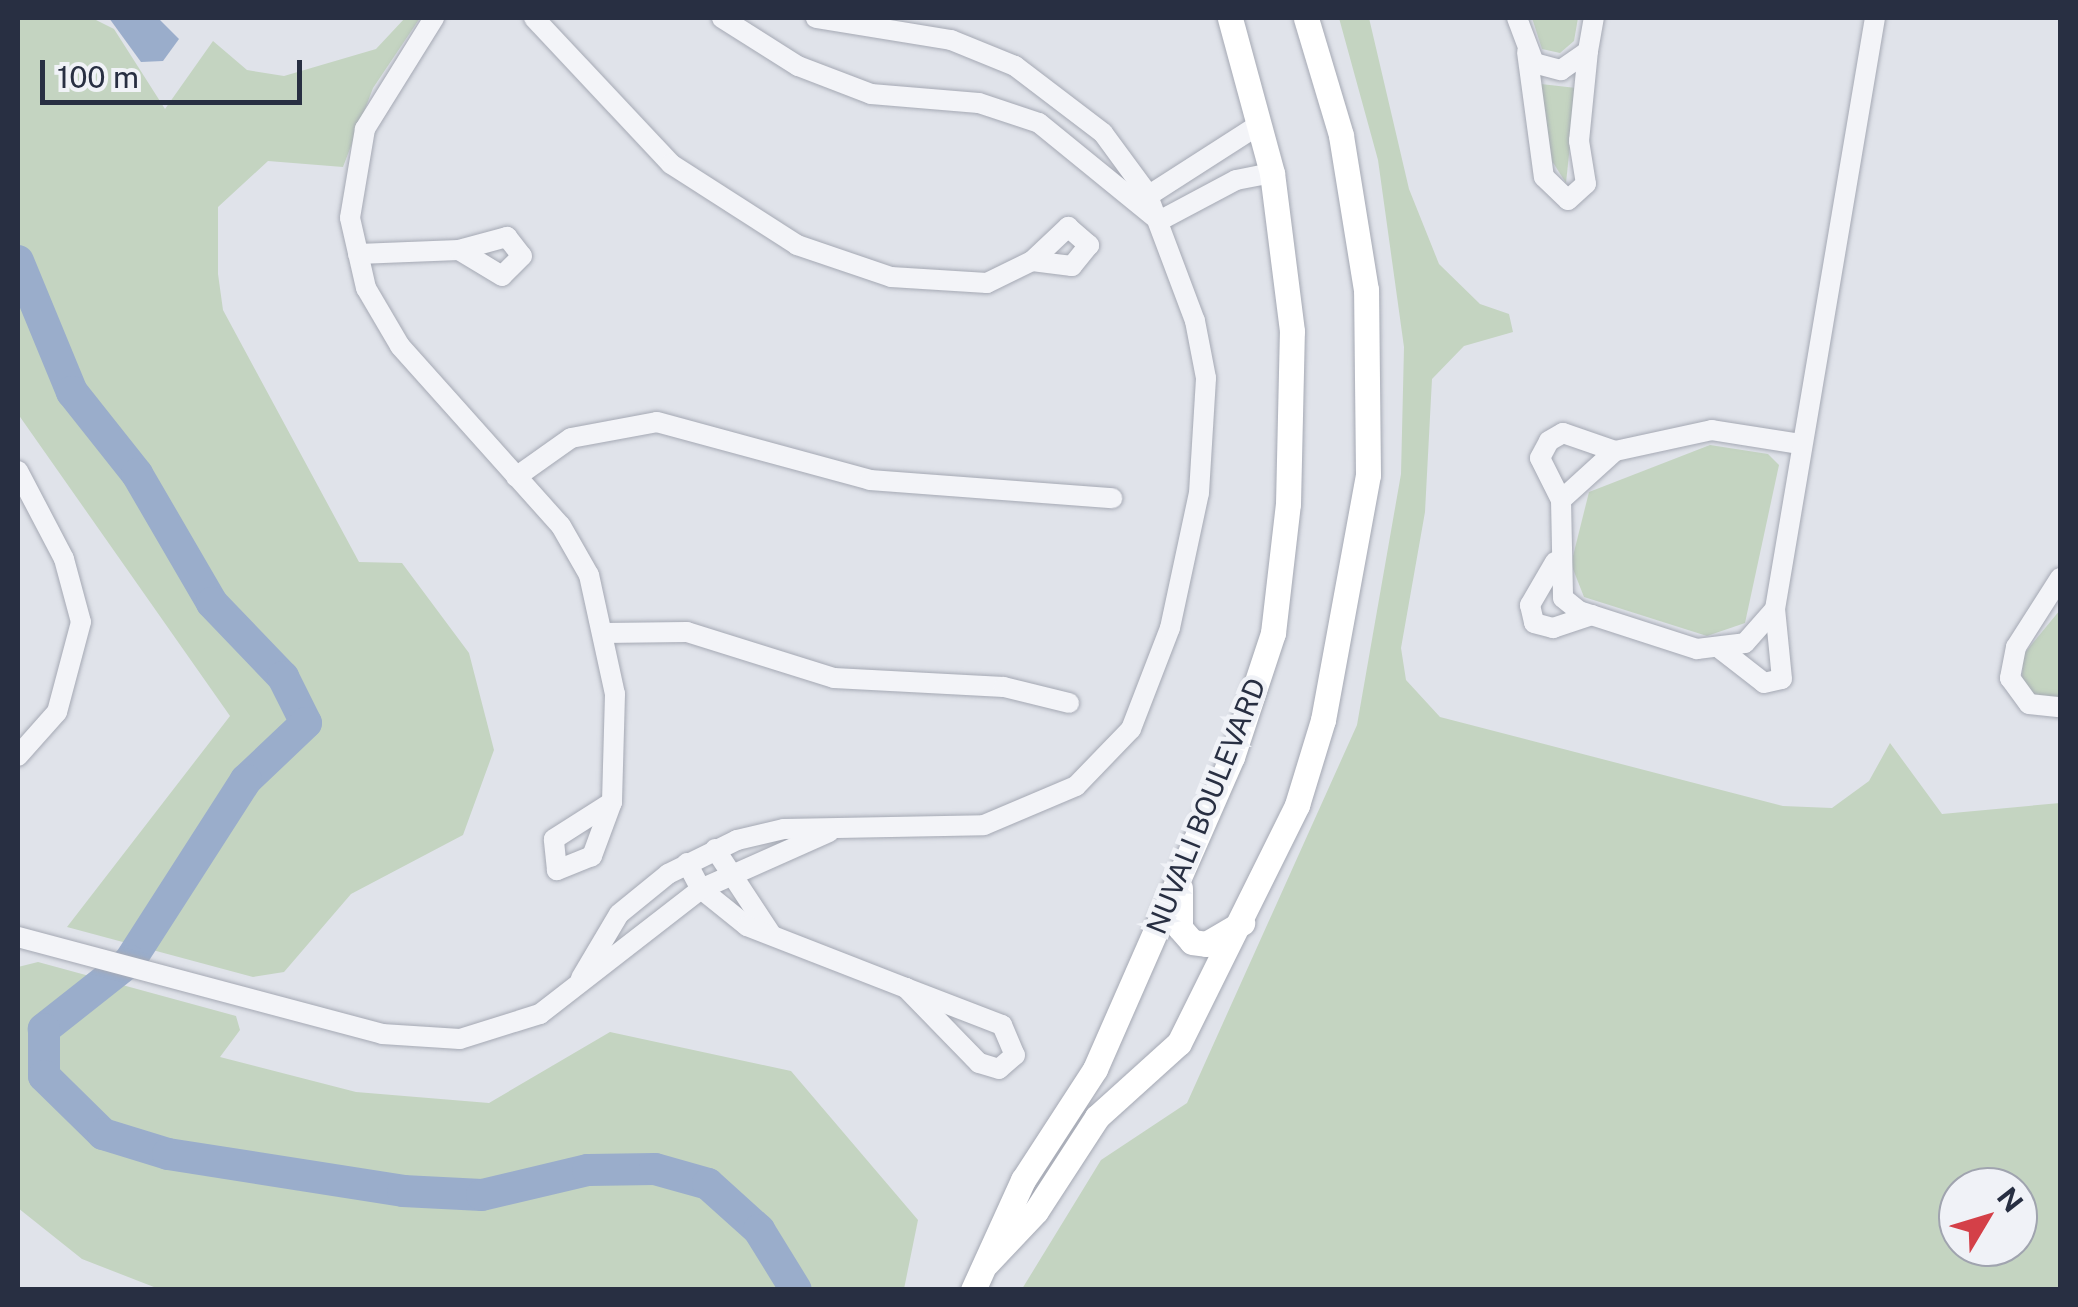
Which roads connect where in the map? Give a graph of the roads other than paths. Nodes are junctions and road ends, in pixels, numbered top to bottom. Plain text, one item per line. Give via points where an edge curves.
1 (434, 18) edge
2 (534, 18) edge
3 (722, 18) edge
4 (816, 18) edge
5 (1230, 18) edge
6 (1306, 18) edge
7 (1517, 18) edge
8 (1594, 18) edge
9 (1875, 18) edge
10 (1527, 52) junction
11 (1588, 52) junction
12 (1260, 124) junction
13 (1272, 173) junction
14 (1142, 199) junction
15 (1159, 221) junction
16 (459, 250) dead end
17 (358, 254) junction
18 (1032, 261) dead end
19 (1800, 444) junction
20 (1616, 451) junction
21 (18, 471) edge
22 (516, 476) junction
23 (1112, 498) dead end
24 (1560, 500) junction
25 (1556, 555) junction
26 (2060, 578) edge
27 (1775, 610) junction
28 (1600, 614) junction
29 (604, 633) junction
30 (1717, 646) junction
31 (1069, 703) dead end
32 (2060, 707) edge
33 (18, 756) edge
34 (612, 802) dead end
35 (835, 830) junction
36 (715, 849) junction
37 (687, 863) junction
38 (1182, 873) junction
39 (729, 875) junction
40 (701, 889) junction
41 (1245, 920) junction
42 (772, 936) junction
43 (18, 937) edge
44 (582, 978) junction
45 (906, 988) junction
46 (986, 1263) junction
47 (973, 1290) edge

1 - 17 street via 384,91 356,156 350,218
2 - 18 street via 671,164 797,245 922,281 987,283
3 - 14 street via 798,66 871,94 979,104 1040,123
4 - 14 street via 951,40 1015,66 1091,122
5 - 12 main road, NUVALI BOULEVARD
6 - 41 main road, NUVALI BOULEVARD via 1357,216 1368,475 1323,720
7 - 10 street
8 - 11 street
9 - 19 street
10 - 11 street via 1561,70
10 - 11 street via 1544,177 1568,200 1586,184 1578,142
12 - 13 main road, NUVALI BOULEVARD
12 - 14 street
13 - 15 street via 1236,180
13 - 38 main road, NUVALI BOULEVARD via 1293,404 1272,633
14 - 15 street
15 - 35 street via 1195,321 1206,432 1170,628 1139,715 1095,770 1034,809 984,825
16 - 17 street
17 - 22 street via 400,346
19 - 20 street via 1712,430
19 - 27 street
20 - 24 street
20 - 24 street via 1563,433 1549,441 1540,458
21 - 33 street via 64,560 80,622 74,674 57,712
22 - 23 street via 581,434 657,422 870,480
22 - 29 street via 578,550
24 - 25 street
25 - 28 street via 1563,598
25 - 28 street via 1530,606 1534,623 1553,628
26 - 32 street via 2016,647 2010,678 2029,704
27 - 30 street via 1745,643
27 - 30 street via 1787,669 1776,683
28 - 30 street via 1697,649
29 - 31 street via 687,632 834,678 1004,687
29 - 34 street via 617,723
35 - 36 street via 784,830
35 - 39 street
36 - 37 street
36 - 39 street
37 - 40 street
37 - 44 street via 619,914
38 - 41 main road via 1177,908 1192,942 1206,944
38 - 46 main road, NUVALI BOULEVARD via 1095,1069 1024,1180
39 - 40 street
39 - 42 street
40 - 42 street
40 - 44 street
41 - 46 main road, NUVALI BOULEVARD via 1178,1043 1097,1117 1036,1211
42 - 45 street
43 - 44 street via 429,1039 516,1026
45 - 45 street via 980,1064 999,1069 1015,1055 1002,1025
46 - 47 main road, NUVALI BOULEVARD

